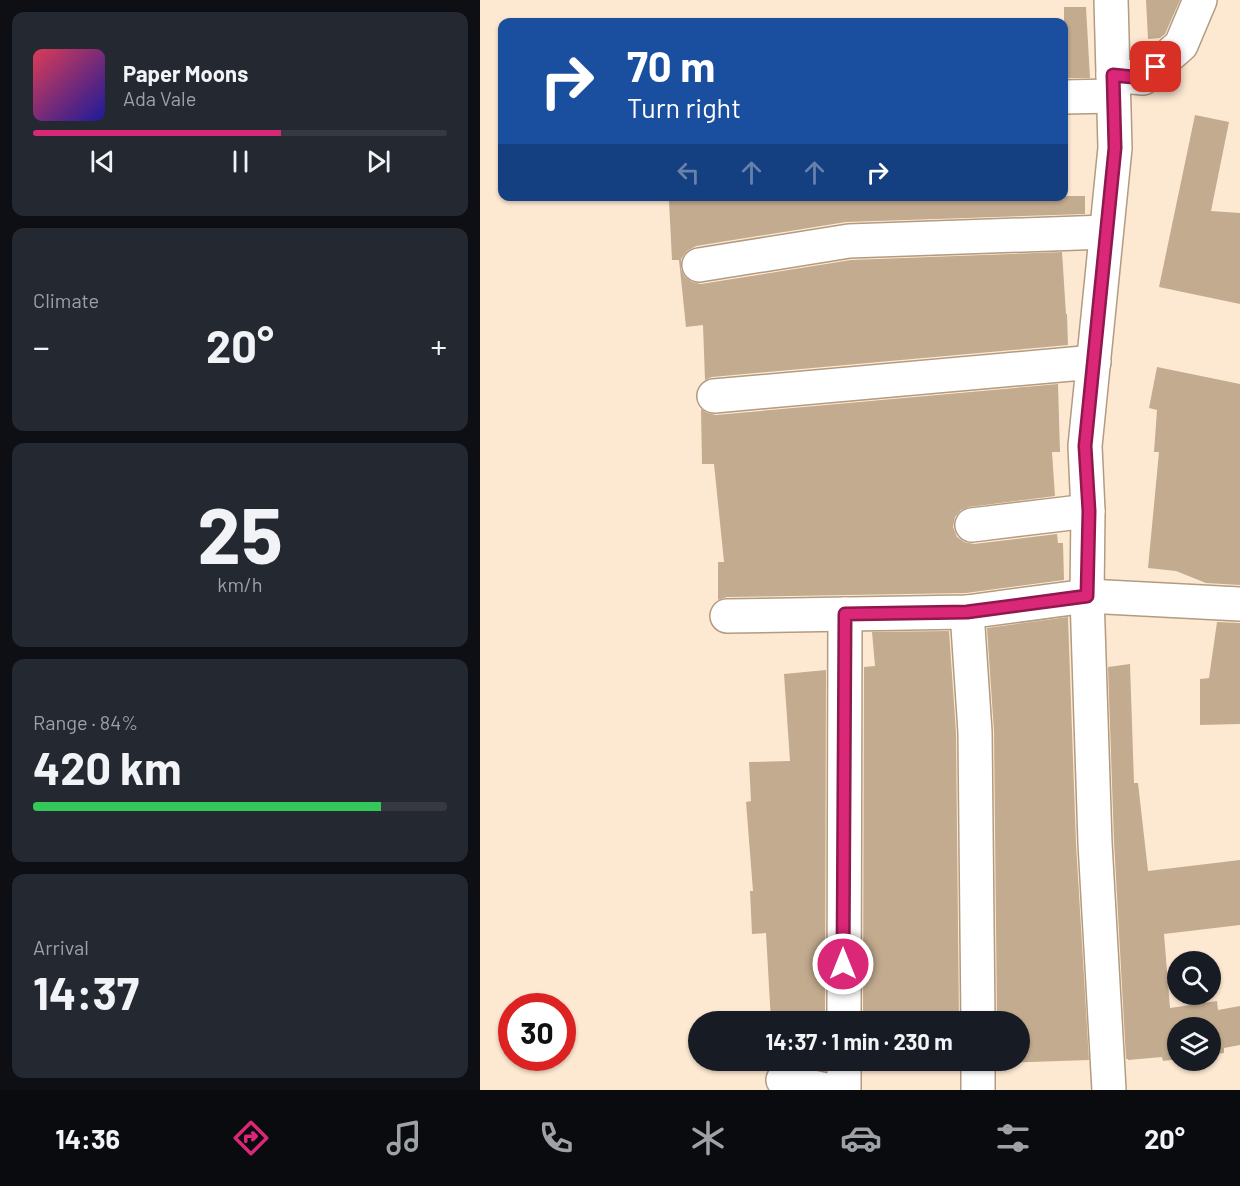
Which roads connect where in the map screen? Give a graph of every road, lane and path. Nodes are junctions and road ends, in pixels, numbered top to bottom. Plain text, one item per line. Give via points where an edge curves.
1 (1111, 0) edge
2 (1200, 0) edge
3 (1113, 85) junction
4 (1068, 96) edge
5 (1106, 232) junction
6 (699, 265) dead end
7 (1094, 362) junction
8 (714, 396) dead end
9 (1089, 511) junction
10 (972, 525) dead end
11 (1087, 596) junction
12 (1240, 604) edge
13 (967, 612) junction
14 (845, 614) junction
15 (727, 616) dead end
16 (844, 1011) edge
17 (978, 1011) edge
18 (844, 1071) edge
19 (978, 1071) edge
20 (783, 1080) dead end
21 (826, 1090) edge
22 (844, 1090) edge
23 (978, 1090) edge
24 (1109, 1090) edge

1 - 3 street
2 - 3 street via 1181,45 1143,78
3 - 4 street
3 - 5 street via 1115,148
5 - 6 street via 849,241
5 - 7 street
7 - 8 street
7 - 9 street via 1085,446
9 - 10 street
9 - 11 street
11 - 12 street
11 - 13 street
11 - 24 street
13 - 14 street
13 - 17 street via 975,732
14 - 15 street
14 - 16 street
18 - 22 street
19 - 23 street
20 - 21 street

